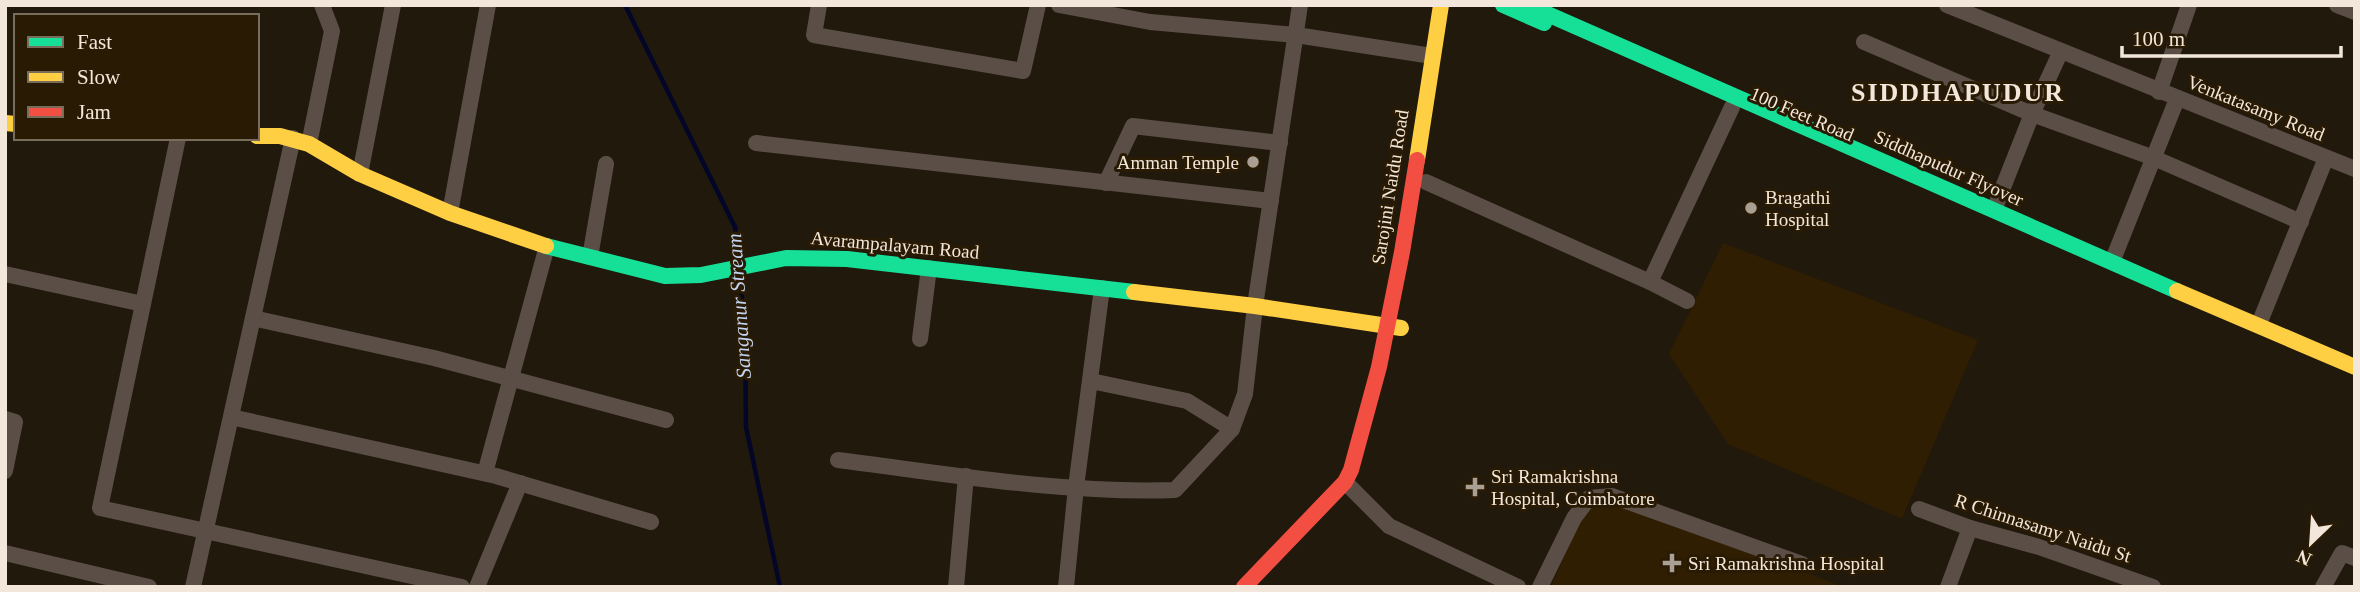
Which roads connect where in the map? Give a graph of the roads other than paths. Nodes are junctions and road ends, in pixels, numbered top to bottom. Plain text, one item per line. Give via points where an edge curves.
1 (322, 5) edge
2 (393, 5) edge
3 (488, 5) edge
4 (820, 5) edge
5 (1038, 5) edge
6 (1059, 5) edge
7 (1153, 5) edge
8 (1300, 5) edge
9 (1441, 5) edge
10 (1454, 5) edge
11 (1503, 5) edge
12 (1527, 5) edge
13 (1539, 5) edge
14 (1947, 5) edge
15 (2189, 5) edge
16 (2337, 5) edge
17 (1975, 10) edge
18 (2355, 12) edge
19 (1150, 22) junction
20 (1296, 35) junction
21 (1864, 42) dead end
22 (2061, 51) junction
23 (1432, 57) junction
24 (2159, 92) junction
25 (2177, 99) junction
26 (1732, 107) junction
27 (2032, 114) junction
28 (259, 136) edge
29 (293, 138) junction
30 (178, 140) edge
31 (756, 143) dead end
32 (1280, 143) junction
33 (309, 144) junction
34 (2154, 158) junction
35 (2326, 158) junction
36 (606, 164) dead end
37 (2355, 169) edge
38 (360, 174) junction
39 (1426, 182) junction
40 (1106, 183) junction
41 (1271, 201) junction
42 (1996, 205) junction
43 (450, 212) junction
44 (2301, 222) junction
45 (547, 246) junction
46 (590, 257) junction
47 (2114, 257) junction
48 (929, 268) junction
49 (5, 274) edge
50 (1650, 282) junction
51 (1101, 288) junction
52 (1687, 301) dead end
53 (143, 304) junction
54 (1255, 306) junction
55 (253, 318) junction
56 (2261, 319) junction
57 (1394, 327) junction
58 (920, 339) dead end
59 (2355, 360) edge
60 (2355, 367) edge
61 (2355, 375) edge
62 (512, 377) junction
63 (1091, 381) junction
64 (231, 417) junction
65 (5, 419) edge
66 (666, 420) dead end
67 (1232, 429) junction
68 (838, 460) dead end
69 (5, 471) edge
70 (485, 473) junction
71 (966, 476) junction
72 (520, 483) junction
73 (1076, 487) junction
74 (1350, 487) junction
75 (1919, 509) dead end
76 (651, 522) dead end
77 (1970, 528) junction
78 (206, 530) junction
79 (5, 553) edge
80 (2355, 558) edge
81 (1802, 564) dead end
82 (138, 586) edge
83 (193, 587) edge
84 (462, 587) edge
85 (477, 587) edge
86 (956, 587) edge
87 (1066, 587) edge
88 (1244, 587) edge
89 (1261, 587) edge
90 (1518, 587) edge
91 (1540, 587) edge
92 (1948, 587) edge
93 (2154, 587) edge
94 (2323, 587) edge

1 - 33 street via 332,31
2 - 38 street
3 - 43 street
4 - 5 street via 814,35 1023,72
6 - 19 street
7 - 19 street
8 - 20 street
9 - 23 main road, Sarojini Naidu Road
10 - 39 main road
11 - 26 main road, 100 Feet Road
12 - 60 main road, Siddhapudur Flyover
13 - 42 main road
14 - 17 street, Venkatasamy Road
15 - 24 street
16 - 18 street
17 - 22 street, Venkatasamy Road
19 - 20 street
20 - 23 street
20 - 32 street
21 - 27 street
22 - 24 street, Venkatasamy Road
22 - 27 street
23 - 57 main road, Sarojini Naidu Road
24 - 25 street, Venkatasamy Road
25 - 34 street
25 - 35 street, Venkatasamy Road
26 - 50 street
26 - 61 main road, 100 Feet Road
27 - 34 street
27 - 42 street
28 - 29 main road, Avarampalayam Road
29 - 33 main road, Avarampalayam Road
29 - 55 street
30 - 53 street
31 - 40 street
32 - 40 street via 1133,126
32 - 41 street
33 - 38 main road, Avarampalayam Road
34 - 44 street
34 - 47 street
35 - 37 street, Venkatasamy Road
35 - 44 street
36 - 46 street
38 - 43 main road, Avarampalayam Road
39 - 50 street
39 - 57 main road
40 - 41 street
41 - 54 street
42 - 47 main road
43 - 45 main road, Avarampalayam Road
44 - 56 street
45 - 46 main road, Avarampalayam Road
45 - 62 street
46 - 48 main road, Avarampalayam Road via 665,276 701,275 786,258
47 - 56 main road
48 - 51 main road, Avarampalayam Road
48 - 58 street
49 - 53 street
50 - 52 street
51 - 54 main road, Avarampalayam Road
51 - 63 street
53 - 78 street via 100,508
54 - 57 main road, Avarampalayam Road
54 - 67 street via 1245,394
55 - 62 street
55 - 64 street
56 - 59 main road
57 - 74 main road
62 - 66 street
62 - 70 street
63 - 67 street via 1187,401
63 - 73 street
64 - 70 street
64 - 78 street
65 - 69 street via 15,422
67 - 73 street via 1175,490 1122,492
68 - 71 street
70 - 72 street
71 - 73 street
71 - 86 street
72 - 76 street
72 - 85 street
73 - 87 street
74 - 88 main road
74 - 89 main road
74 - 90 street via 1389,526
75 - 77 street, R Chinnasamy Naidu St
77 - 92 street
77 - 93 street, R Chinnasamy Naidu St
78 - 83 street
78 - 84 street
79 - 82 street
80 - 94 street via 2342,552
81 - 91 street via 1612,496 1589,498

